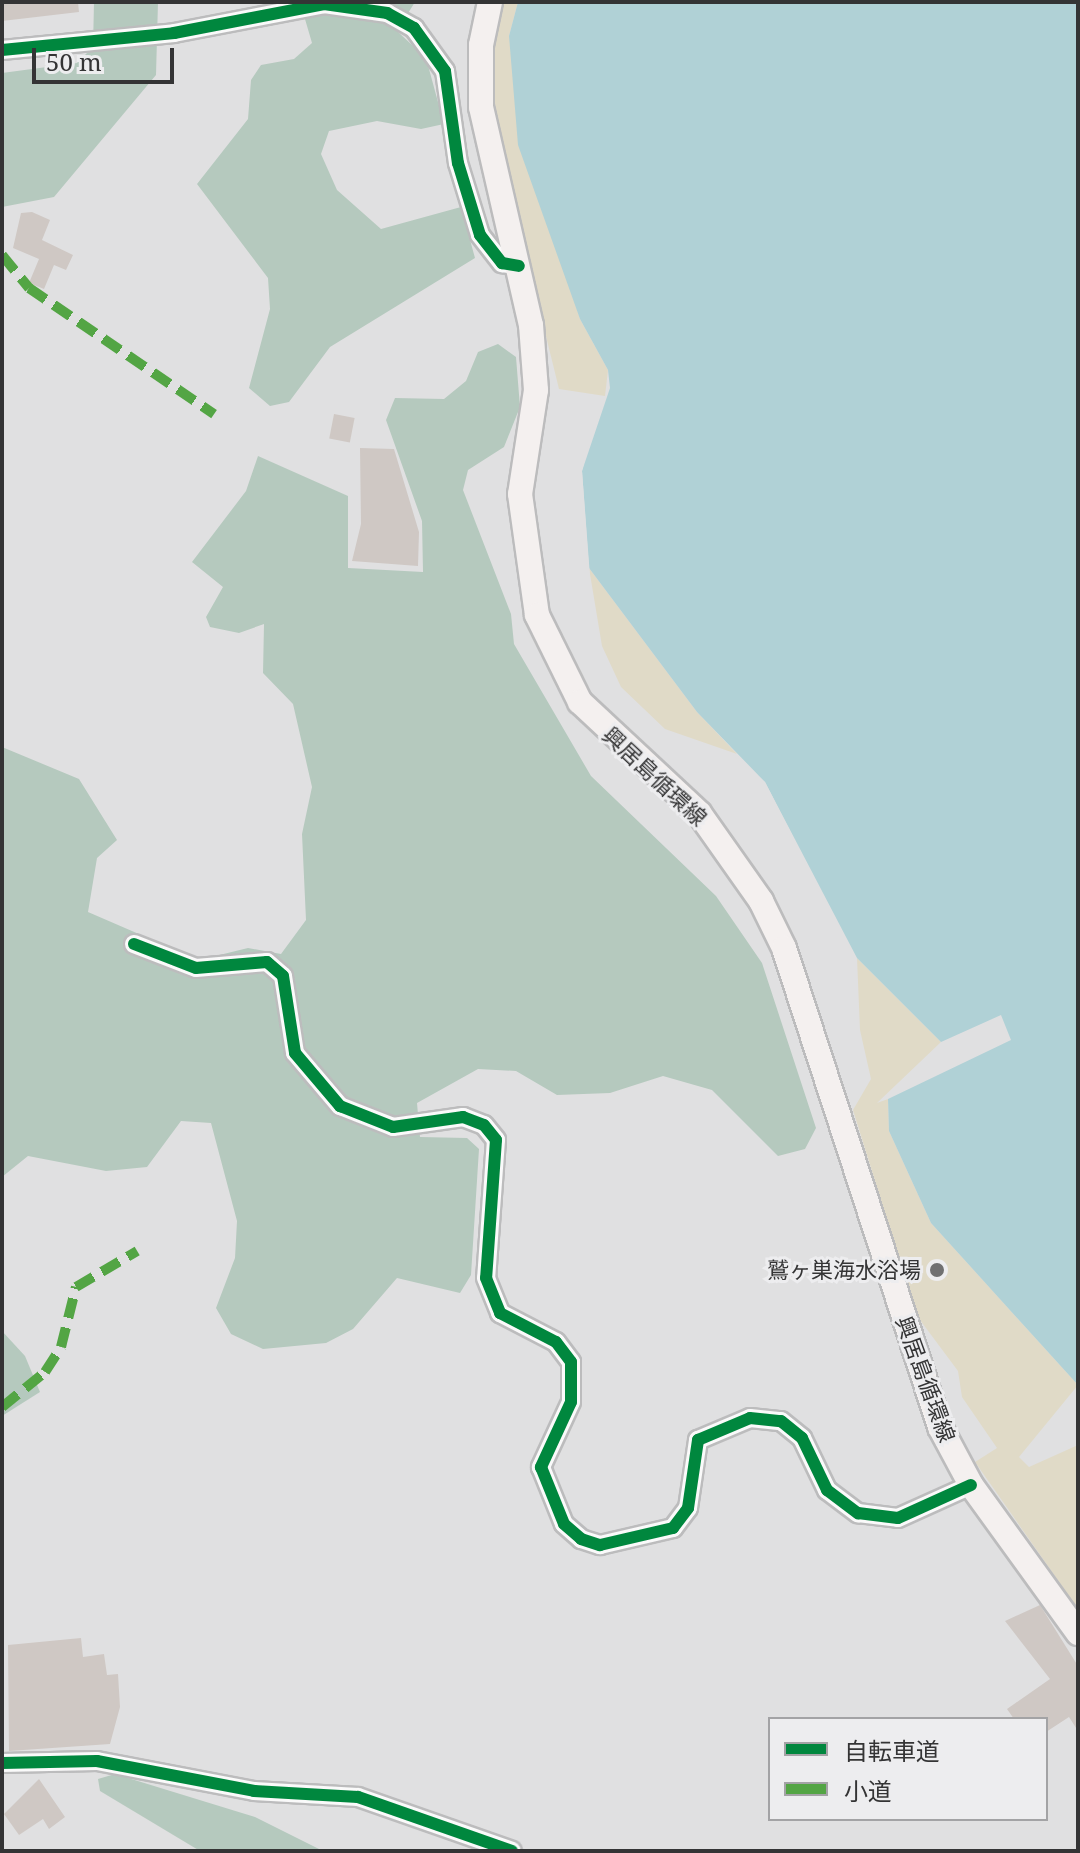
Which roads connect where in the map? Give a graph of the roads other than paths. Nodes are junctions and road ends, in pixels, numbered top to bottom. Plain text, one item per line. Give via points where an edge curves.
1 (490, 2) edge
2 (2, 50) edge
3 (519, 266) junction
4 (134, 944) dead end
5 (971, 1485) junction
6 (1078, 1633) edge
7 (2, 1763) edge
8 (512, 1851) edge

1 - 3 main road, 興居島循環線 via 481,45 481,107
2 - 3 street via 174,33 324,4 387,13 414,28 445,71 458,163 480,235 502,263
3 - 5 main road, 興居島循環線 via 536,390 522,536 537,615 580,702 699,813 761,901 799,994 923,1384
4 - 5 street via 196,968 267,962 283,976 295,1053 340,1106 393,1127 463,1117 484,1125 496,1140 486,1278 500,1313 556,1342 571,1362 571,1402 541,1467 564,1524 581,1539 600,1545 673,1528 688,1508 698,1440 750,1418 781,1421 802,1438 827,1490 858,1513 898,1518
5 - 6 main road, 興居島循環線
7 - 8 street via 97,1761 254,1791 358,1797

